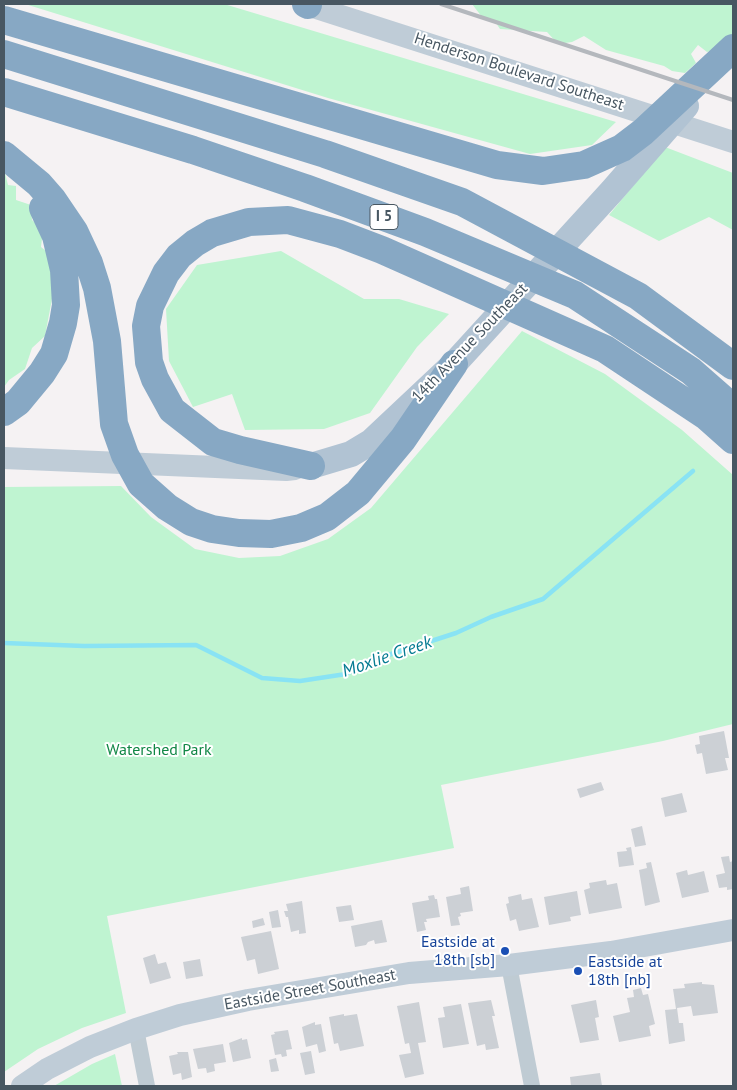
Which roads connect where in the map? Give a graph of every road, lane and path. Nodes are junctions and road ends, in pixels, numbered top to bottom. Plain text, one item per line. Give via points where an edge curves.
1 (306, 4) edge
2 (4, 20) edge
3 (733, 49) edge
4 (4, 54) edge
5 (4, 92) edge
6 (733, 142) edge
7 (4, 155) edge
8 (4, 161) edge
9 (454, 364) junction
10 (733, 366) edge
11 (733, 408) edge
12 (4, 412) edge
13 (733, 440) edge
14 (4, 458) edge
15 (311, 466) junction
16 (733, 930) edge
17 (509, 965) junction
18 (136, 1029) junction
19 (22, 1086) edge
20 (147, 1086) edge
21 (532, 1086) edge

1 - 6 main road, Henderson Boulevard Southeast
2 - 3 highway via 497,164 543,171 584,165 633,141
3 - 9 main road, 14th Avenue Southeast via 612,191
4 - 10 highway, I 5 via 306,148 462,202 638,296
5 - 11 highway, I 5 via 297,185 425,232 575,295 691,371
7 - 9 highway via 53,200 80,244 97,288 107,341 114,424 125,455 141,484 167,507 192,522 230,532 271,534 301,528 327,517 358,492 403,439
8 - 12 highway via 30,191 50,222 56,236 66,288 63,323 54,354 29,390
9 - 15 main road, 14th Avenue Southeast via 371,442 351,454
13 - 15 highway via 706,416 605,349 382,250 288,220 249,222 212,233 179,256 166,272 150,306 146,326 155,379 172,410 212,442
14 - 15 main road, 14th Avenue Southeast via 286,470
16 - 17 main road, Eastside Street Southeast via 610,952
17 - 18 main road, Eastside Street Southeast via 409,973 316,987 180,1015
17 - 21 street
18 - 19 main road, Eastside Street Southeast via 90,1047
18 - 20 street

